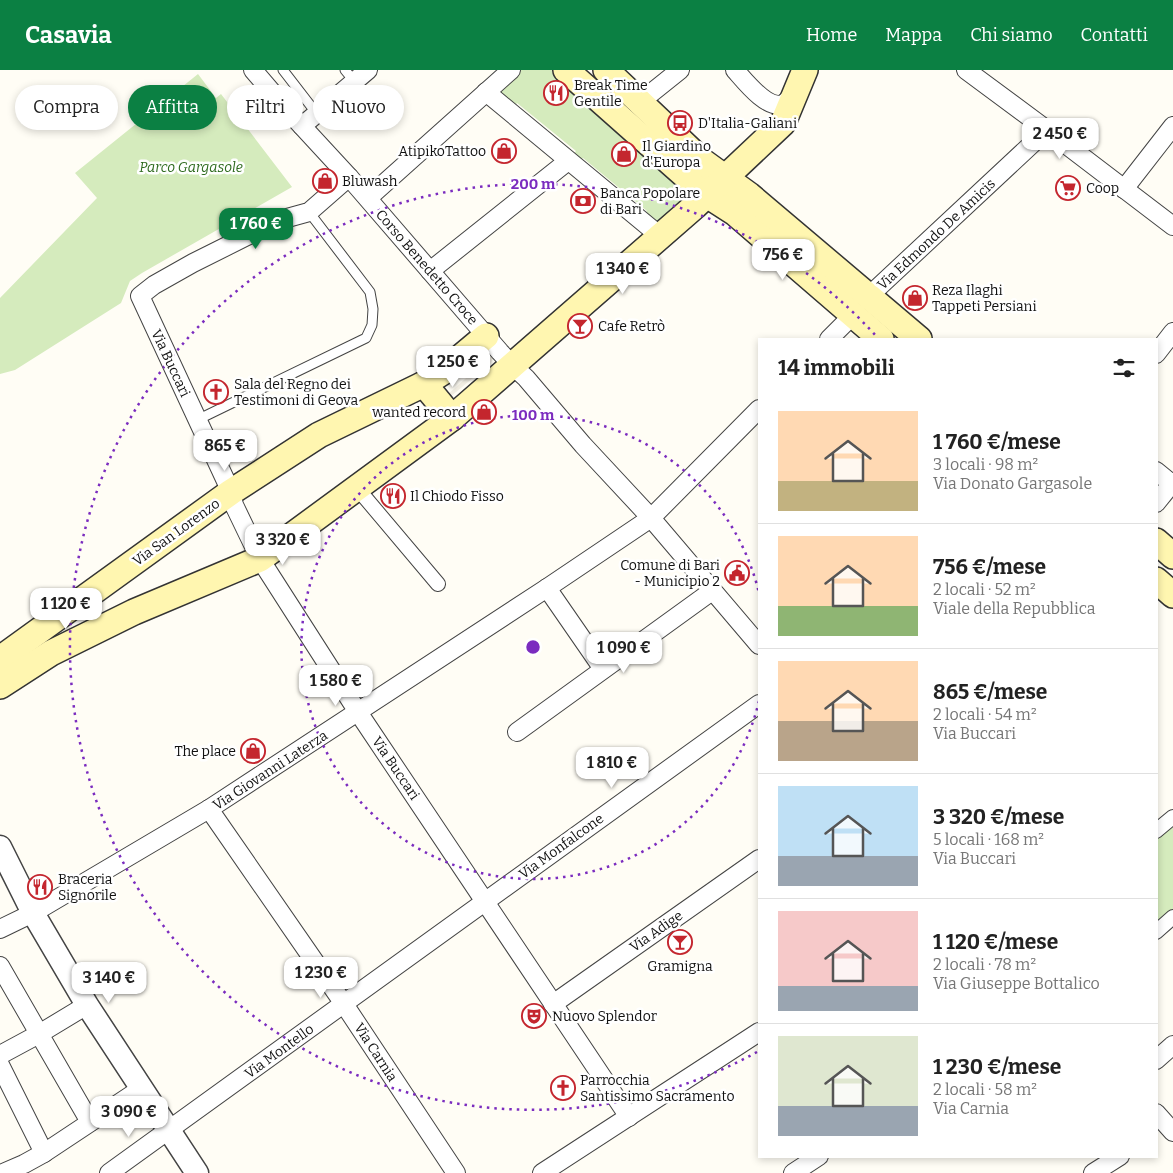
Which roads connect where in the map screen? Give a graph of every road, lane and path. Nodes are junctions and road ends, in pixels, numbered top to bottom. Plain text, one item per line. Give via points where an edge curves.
1 (253, 70) edge
2 (283, 70) edge
3 (368, 70) edge
4 (511, 70) edge
5 (566, 70) edge
6 (606, 70) edge
7 (680, 70) edge
8 (735, 70) edge
9 (805, 70) edge
10 (966, 70) edge
11 (350, 76) edge
12 (266, 85) edge
13 (486, 92) junction
14 (795, 93) junction
15 (640, 102) junction
16 (313, 109) edge
17 (313, 117) edge
18 (303, 125) edge
19 (1173, 126) edge
20 (303, 127) edge
21 (1047, 130) junction
22 (568, 161) junction
23 (350, 177) junction
24 (725, 177) junction
25 (1124, 189) junction
26 (707, 195) junction
27 (368, 198) junction
28 (309, 212) junction
29 (1173, 226) edge
30 (660, 236) junction
31 (430, 271) junction
32 (861, 305) junction
33 (1173, 332) edge
34 (486, 336) junction
35 (830, 338) edge
36 (880, 338) edge
37 (917, 338) edge
38 (1158, 351) edge
39 (512, 365) junction
40 (424, 384) junction
41 (452, 418) junction
42 (197, 420) junction
43 (755, 421) edge
44 (1158, 472) edge
45 (1172, 483) edge
46 (357, 488) junction
47 (237, 498) junction
48 (1158, 500) edge
49 (651, 518) junction
50 (1158, 544) edge
51 (1173, 556) edge
52 (260, 558) junction
53 (1158, 582) edge
54 (438, 584) dead end
55 (103, 585) junction
56 (547, 588) junction
57 (712, 591) junction
58 (1173, 595) edge
59 (134, 612) junction
60 (45, 642) junction
61 (758, 644) edge
62 (0, 659) edge
63 (603, 669) junction
64 (0, 686) edge
65 (758, 705) edge
66 (358, 712) junction
67 (517, 732) dead end
68 (209, 809) junction
69 (1173, 817) edge
70 (1158, 829) edge
71 (0, 847) edge
72 (758, 860) edge
73 (485, 901) junction
74 (33, 912) junction
75 (1173, 917) edge
76 (0, 930) edge
77 (1158, 930) edge
78 (0, 966) edge
79 (344, 1004) junction
80 (553, 1004) junction
81 (87, 1005) junction
82 (758, 1033) edge
83 (39, 1034) junction
84 (1173, 1045) edge
85 (0, 1055) edge
86 (1158, 1058) edge
87 (0, 1065) edge
88 (142, 1088) junction
89 (629, 1116) junction
90 (90, 1122) junction
91 (169, 1130) junction
92 (44, 1153) junction
93 (816, 1158) edge
94 (1117, 1158) edge
95 (114, 1172) edge
96 (3, 1173) edge
97 (198, 1173) edge
98 (456, 1173) edge
99 (542, 1173) edge
100 (793, 1173) edge
101 (1093, 1173) edge

1 - 12 street, Corso Benedetto Croce
2 - 16 lane
3 - 11 street
4 - 13 street
5 - 26 main road
6 - 15 main road
7 - 15 street
8 - 14 street via 768,102 783,104
9 - 14 main road
10 - 21 street
13 - 22 street
13 - 27 street
14 - 24 main road via 783,123
15 - 24 main road via 702,162
17 - 18 street
19 - 25 street
20 - 23 street, Corso Benedetto Croce
21 - 25 street
21 - 32 street, Via Edmondo De Amicis
22 - 30 street
22 - 31 street
23 - 27 street, Corso Benedetto Croce
23 - 28 street
24 - 26 main road
24 - 32 main road via 756,201
25 - 29 street
26 - 30 main road
26 - 32 main road
27 - 31 street, Corso Benedetto Croce
28 - 42 street, Via Buccari via 280,220 245,237 162,280 140,296
28 - 42 lane via 370,292 372,325 366,338
30 - 39 main road
31 - 34 street, Corso Benedetto Croce
32 - 35 street, Via Edmondo De Amicis
32 - 36 main road
32 - 37 main road
33 - 38 street
34 - 39 street, Corso Benedetto Croce
34 - 40 main road, Via San Lorenzo
39 - 41 main road
39 - 49 street, Corso Benedetto Croce
40 - 41 main road
40 - 47 main road, Via San Lorenzo via 319,435
41 - 46 main road
42 - 47 street, Via Buccari
43 - 49 street
44 - 45 street
45 - 48 street
46 - 52 main road
46 - 54 street
47 - 52 street, Via Buccari
47 - 55 main road, Via San Lorenzo
49 - 56 street, Via Giovanni Laterza
49 - 57 street, Corso Benedetto Croce
50 - 51 main road
52 - 59 main road
52 - 66 street, Via Buccari
53 - 58 main road
55 - 59 main road via 109,604 116,609
55 - 60 main road, Via San Lorenzo
56 - 63 street
56 - 66 street, Via Giovanni Laterza
57 - 61 street, Corso Benedetto Croce
57 - 63 street
59 - 60 main road
60 - 62 main road, Via San Lorenzo
60 - 64 main road
63 - 67 street
65 - 73 street, Via Monfalcone
66 - 68 street, Via Giovanni Laterza
66 - 73 street, Via Buccari
68 - 74 street, Via Giovanni Laterza
68 - 79 street, Via Carnia
69 - 70 street
71 - 74 street
72 - 80 street, Via Adige
73 - 79 street, Via Montello
73 - 80 street, Via Buccari
74 - 76 street, Via Giovanni Laterza
74 - 81 street
75 - 77 street
78 - 83 street
79 - 91 street, Via Montello
79 - 98 street, Via Carnia
80 - 89 street, Via Buccari
81 - 83 street
81 - 88 street
82 - 89 street
83 - 85 street
83 - 90 street
84 - 86 street
87 - 92 street
88 - 90 street
88 - 91 street
89 - 99 street
90 - 92 street
91 - 95 street, Via Montello
91 - 97 street
92 - 96 street
93 - 100 street
94 - 101 street

